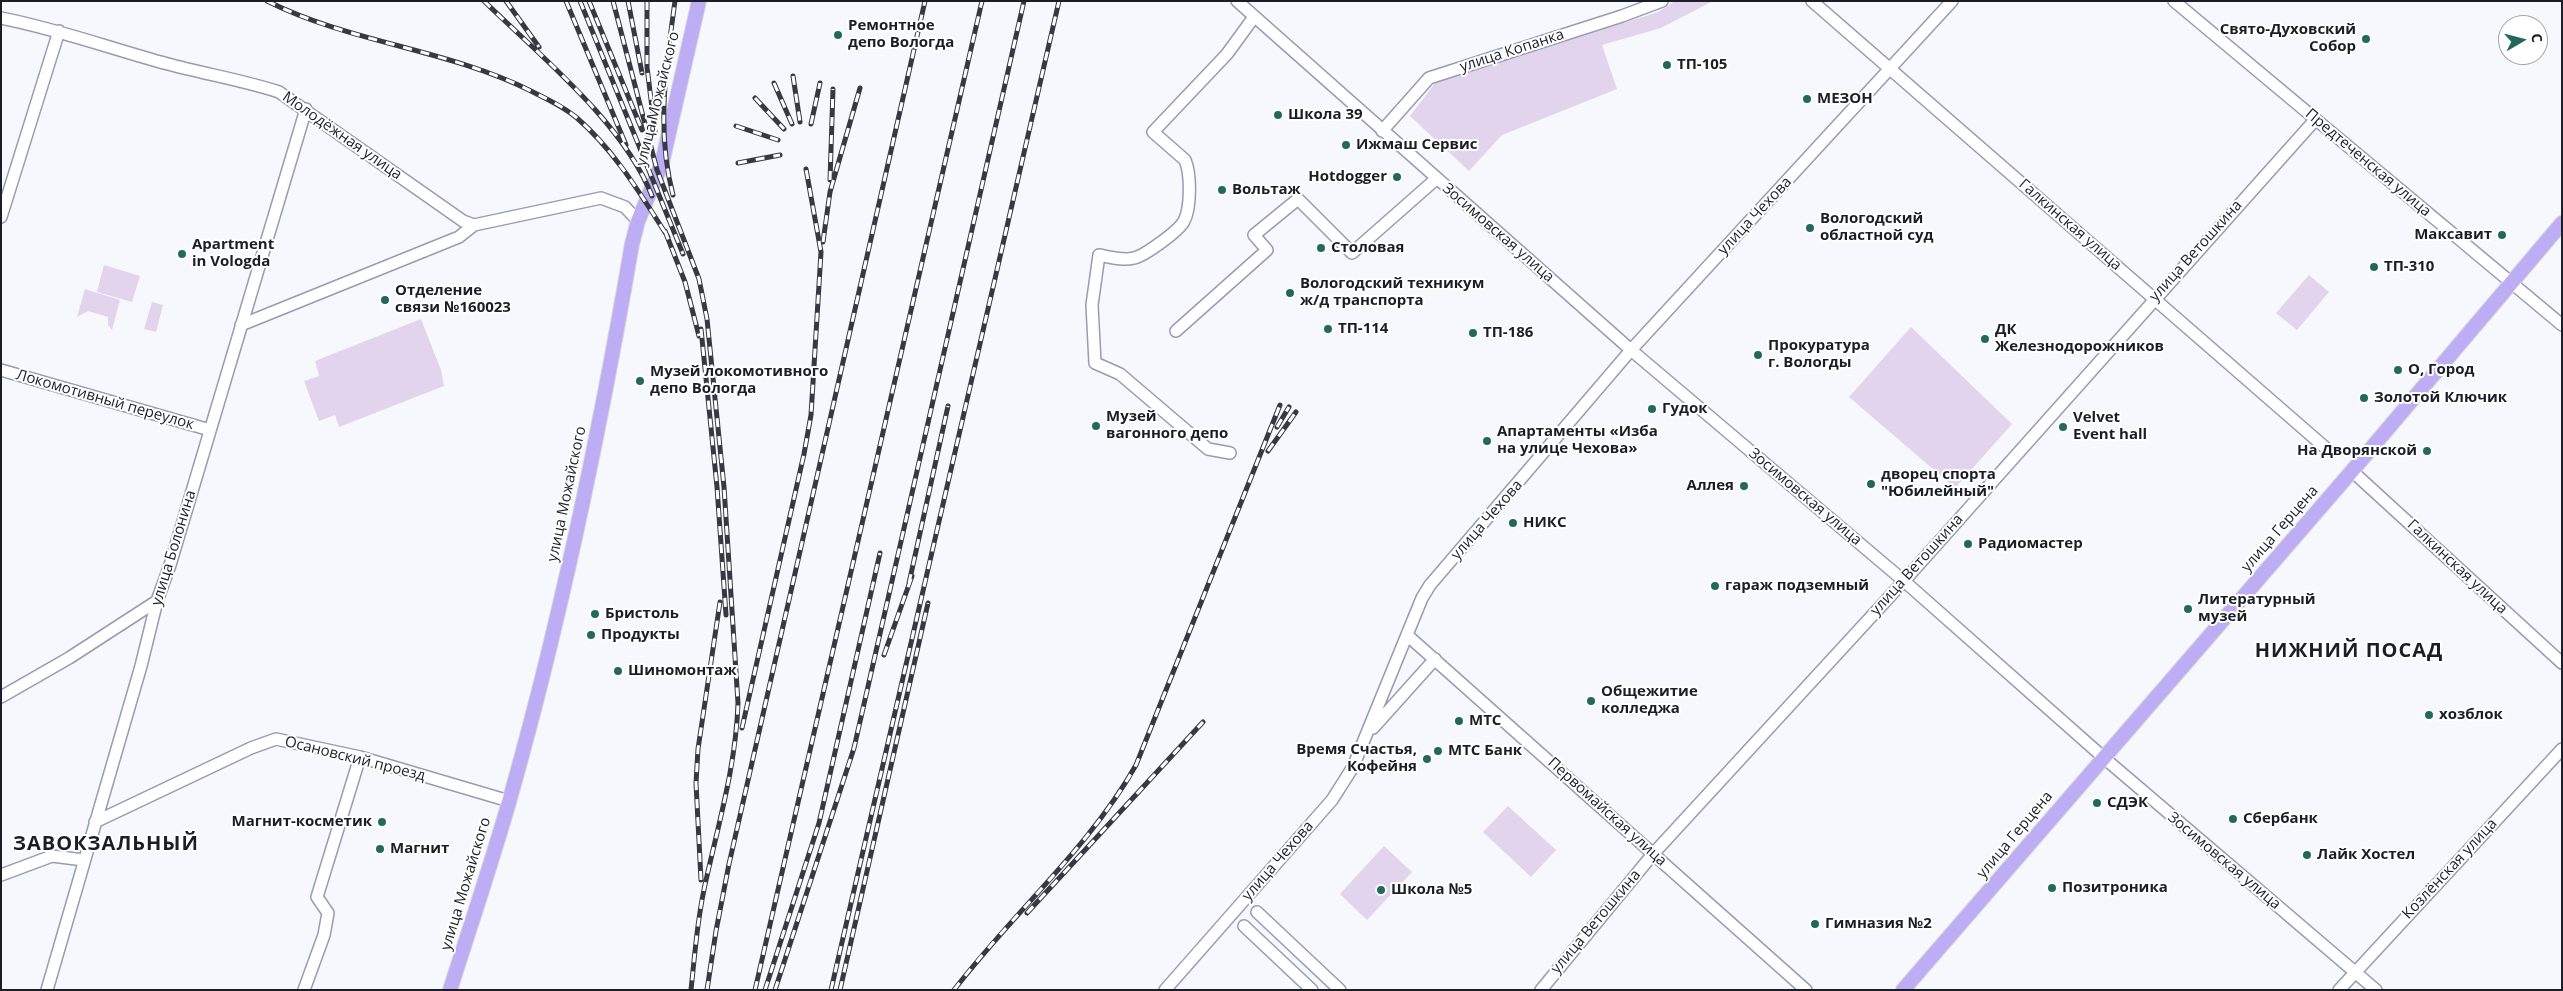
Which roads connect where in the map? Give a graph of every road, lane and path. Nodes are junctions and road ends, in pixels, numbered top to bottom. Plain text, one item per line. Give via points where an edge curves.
1 (699, 1) edge
2 (1237, 1) edge
3 (1662, 1) edge
4 (1812, 1) edge
5 (1952, 1) edge
6 (2174, 1) edge
7 (1254, 17) junction
8 (1, 18) edge
9 (59, 31) junction
10 (1890, 70) junction
11 (306, 109) junction
12 (2315, 120) junction
13 (1382, 131) junction
14 (1436, 178) junction
15 (1, 217) edge
16 (638, 221) junction
17 (2562, 223) edge
18 (474, 225) junction
19 (2512, 284) junction
20 (2154, 298) junction
21 (241, 325) junction
22 (2562, 325) edge
23 (1176, 330) dead end
24 (1631, 350) junction
25 (1, 370) edge
26 (210, 430) junction
27 (2328, 450) dead end
28 (1230, 453) dead end
29 (2352, 471) junction
30 (1904, 581) junction
31 (157, 601) junction
32 (1407, 635) junction
33 (1436, 659) junction
34 (2562, 663) edge
35 (1, 697) edge
36 (1367, 734) junction
37 (2562, 749) edge
38 (360, 757) junction
39 (2103, 757) junction
40 (509, 800) junction
41 (95, 822) junction
42 (1653, 854) junction
43 (84, 860) junction
44 (1, 875) edge
45 (1257, 912) dead end
46 (1244, 926) dead end
47 (2355, 971) junction
48 (47, 990) edge
49 (304, 990) edge
50 (450, 990) edge
51 (1165, 990) edge
52 (1312, 990) edge
53 (1340, 990) edge
54 (1541, 990) edge
55 (1806, 990) edge
56 (1903, 990) edge
57 (2339, 990) edge
58 (2376, 990) edge

1 - 16 main road, улица Можайского via 662,163
2 - 7 street, Зосимовская улица
3 - 13 street, улица Копанка via 1429,78
4 - 10 street, Галкинская улица
5 - 10 street, улица Чехова
6 - 12 street, Предтеченская улица
7 - 13 street, Зосимовская улица
7 - 28 street via 1227,54 1153,132 1188,166 1190,180 1185,220 1141,255 1124,259 1099,255 1092,305 1095,362 1120,374 1208,449
8 - 9 street, Молодёжная улица
9 - 11 street, Молодёжная улица via 168,64 256,84 279,92
9 - 15 street
10 - 20 street, Галкинская улица
10 - 24 street, улица Чехова
11 - 18 street, Молодёжная улица via 463,221
11 - 21 street, улица Болонина
12 - 19 street, Предтеченская улица
12 - 20 street, улица Ветошкина
13 - 14 street, Зосимовская улица
14 - 23 street via 1352,253 1298,199 1254,235 1267,250
14 - 24 street, Зосимовская улица
16 - 18 street via 625,207 601,198
16 - 40 main road, улица Можайского via 570,558
17 - 19 main road, улица Герцена
18 - 21 street via 459,238
19 - 22 street, Предтеченская улица
19 - 29 main road, улица Герцена
20 - 27 street, Галкинская улица
20 - 30 street, улица Ветошкина
21 - 26 street, улица Болонина
24 - 30 street, Зосимовская улица
24 - 32 street, улица Чехова via 1430,585
25 - 26 street, Локомотивный переулок
26 - 31 street, улица Болонина
29 - 34 street, Галкинская улица
29 - 39 main road, улица Герцена
30 - 39 street, Зосимовская улица
30 - 42 street, улица Ветошкина
31 - 35 street
31 - 41 street, улица Болонина
32 - 33 street, Первомайская улица
32 - 36 street, улица Чехова
33 - 36 street
33 - 42 street, Первомайская улица
36 - 51 street, улица Чехова via 1353,767 1332,800
37 - 47 street, Козлёнская улица
38 - 40 street, Осановский проезд
38 - 41 street, Осановский проезд via 276,739
38 - 49 street via 317,897 328,913
39 - 47 street, Зосимовская улица
39 - 56 main road, улица Герцена
40 - 50 main road, улица Можайского
41 - 43 street, улица Болонина
42 - 54 street, улица Ветошкина
42 - 55 street, Первомайская улица
43 - 44 street via 52,856
43 - 48 street, улица Болонина
45 - 53 street
46 - 52 street
47 - 57 street, Козлёнская улица
47 - 58 street, Зосимовская улица

